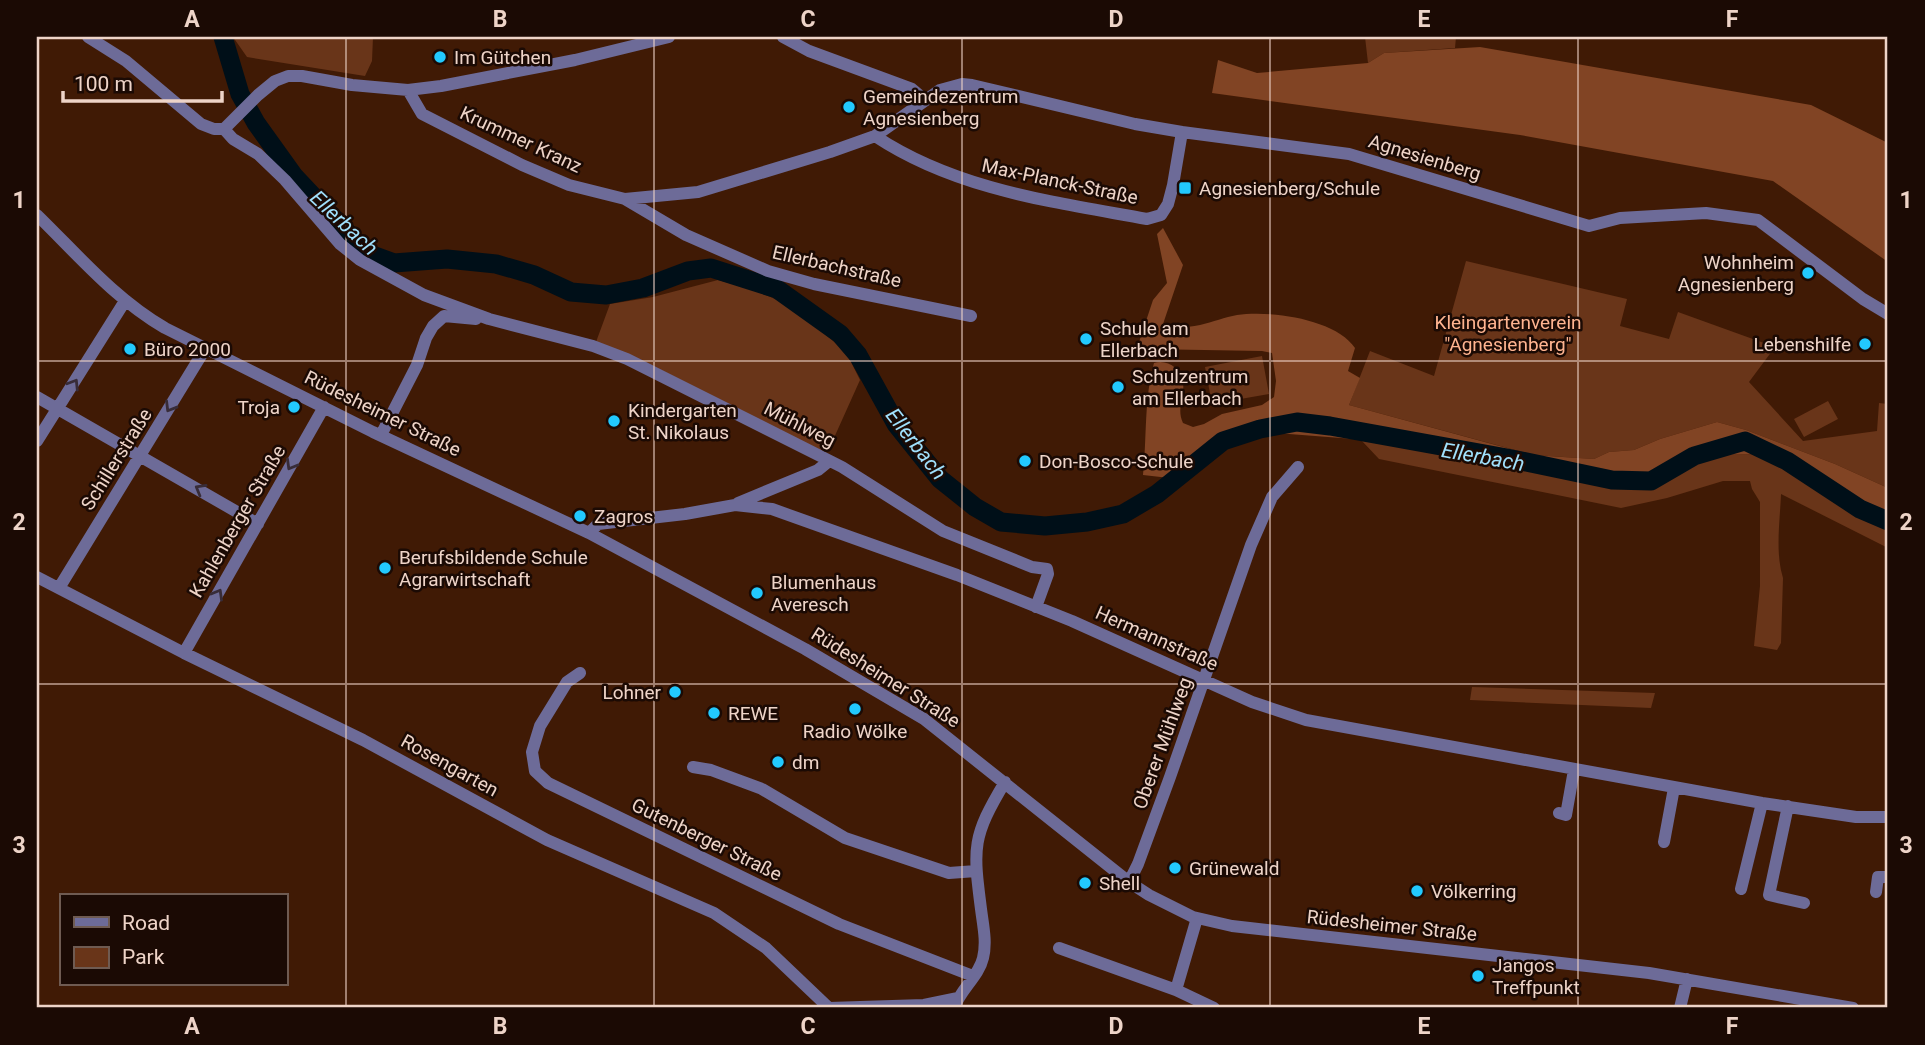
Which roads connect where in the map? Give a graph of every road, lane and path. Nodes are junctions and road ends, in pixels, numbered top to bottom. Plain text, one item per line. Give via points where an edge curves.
1 (88, 37) edge
2 (669, 37) edge
3 (783, 37) edge
4 (408, 90) junction
5 (925, 100) junction
6 (224, 128) junction
7 (1182, 132) junction
8 (875, 136) junction
9 (625, 199) junction
10 (37, 215) edge
11 (125, 301) junction
12 (1888, 314) edge
13 (971, 316) dead end
14 (488, 319) junction
15 (205, 349) junction
16 (37, 397) edge
17 (324, 407) junction
18 (59, 408) junction
19 (381, 435) junction
20 (37, 441) edge
21 (141, 455) junction
22 (829, 461) junction
23 (1298, 467) dead end
24 (735, 505) junction
25 (258, 524) junction
26 (589, 533) junction
27 (37, 577) edge
28 (59, 588) junction
29 (1036, 607) junction
30 (184, 653) junction
31 (580, 674) dead end
32 (1205, 680) junction
33 (693, 766) dead end
34 (1574, 770) junction
35 (1005, 782) junction
36 (1674, 788) junction
37 (1762, 803) junction
38 (1788, 806) junction
39 (1559, 813) dead end
40 (1888, 817) edge
41 (1664, 842) dead end
42 (976, 871) junction
43 (1888, 877) edge
44 (1129, 882) junction
45 (1741, 889) dead end
46 (1876, 891) dead end
47 (1804, 903) dead end
48 (1197, 918) junction
49 (1059, 948) dead end
50 (973, 976) junction
51 (1688, 979) junction
52 (1176, 990) junction
53 (956, 1003) edge
54 (829, 1008) edge
55 (1214, 1008) edge
56 (1681, 1008) edge
57 (1853, 1008) edge

1 - 6 street, Mühlweg via 126,61 201,124
2 - 4 street via 575,60
3 - 5 street via 912,89
4 - 6 street via 288,76 275,81
4 - 9 street, Krummer Kranz via 422,114 522,165 569,185
5 - 7 street, Agnesienberg via 951,86 972,85
5 - 8 street, Agnesienberg
6 - 14 street, Mühlweg via 285,180 340,244 360,260 424,295
7 - 8 street, Max-Planck-Straße via 1168,204 1161,215 1147,219 979,184 938,170
7 - 12 street, Agnesienberg via 1349,154 1589,226 1620,218 1706,213 1758,220
8 - 9 street, Krummer Kranz via 709,189
9 - 13 street, Ellerbachstraße via 686,234 768,271
10 - 11 street, Rüdesheimer Straße
11 - 15 street, Rüdesheimer Straße
18 -> 11 street
14 - 19 street, Mühlweg via 444,316 433,326
14 - 22 street, Mühlweg via 627,359
15 - 17 street, Rüdesheimer Straße
15 -> 21 street, Schillerstraße
16 - 18 street
17 - 19 street, Rüdesheimer Straße
17 -> 25 street, Kahlenberger Straße
18 - 20 street
18 - 21 street
19 - 26 street, Rüdesheimer Straße
25 -> 21 street
21 - 28 street, Schillerstraße
22 - 24 street, Hermannstraße
22 - 29 street, Mühlweg via 943,531 1047,569
23 - 32 street, Oberer Mühlweg via 1277,490 1251,545
24 - 26 street, Hermannstraße via 598,524
24 - 29 street, Hermannstraße via 772,509
30 -> 25 street, Kahlenberger Straße
26 - 35 street, Rüdesheimer Straße via 856,677 924,719
27 - 28 street, Rosengarten
28 - 30 street, Rosengarten
29 - 32 street, Hermannstraße
30 - 54 street, Rosengarten via 363,740 547,840 714,914 766,948
31 - 50 street, Gutenberger Straße via 567,682 533,744 535,771 548,783 839,924
32 - 34 street, Hermannstraße via 1306,720
32 - 44 street, Oberer Mühlweg
33 - 42 street via 762,789 845,838 949,873
34 - 36 street, Hermannstraße
34 - 39 street via 1566,815
35 - 42 street via 977,835
35 - 44 street, Rüdesheimer Straße
36 - 37 street, Hermannstraße
36 - 41 street
37 - 38 street, Hermannstraße
37 - 45 street
38 - 40 street, Hermannstraße
38 - 47 street via 1769,895
42 - 50 street via 985,946
43 - 46 street via 1878,877
44 - 48 street, Rüdesheimer Straße
48 - 51 street, Rüdesheimer Straße via 1258,930
48 - 52 street
49 - 52 street
50 - 53 street
51 - 56 street
51 - 57 street, Rüdesheimer Straße
52 - 55 street
53 - 54 street

